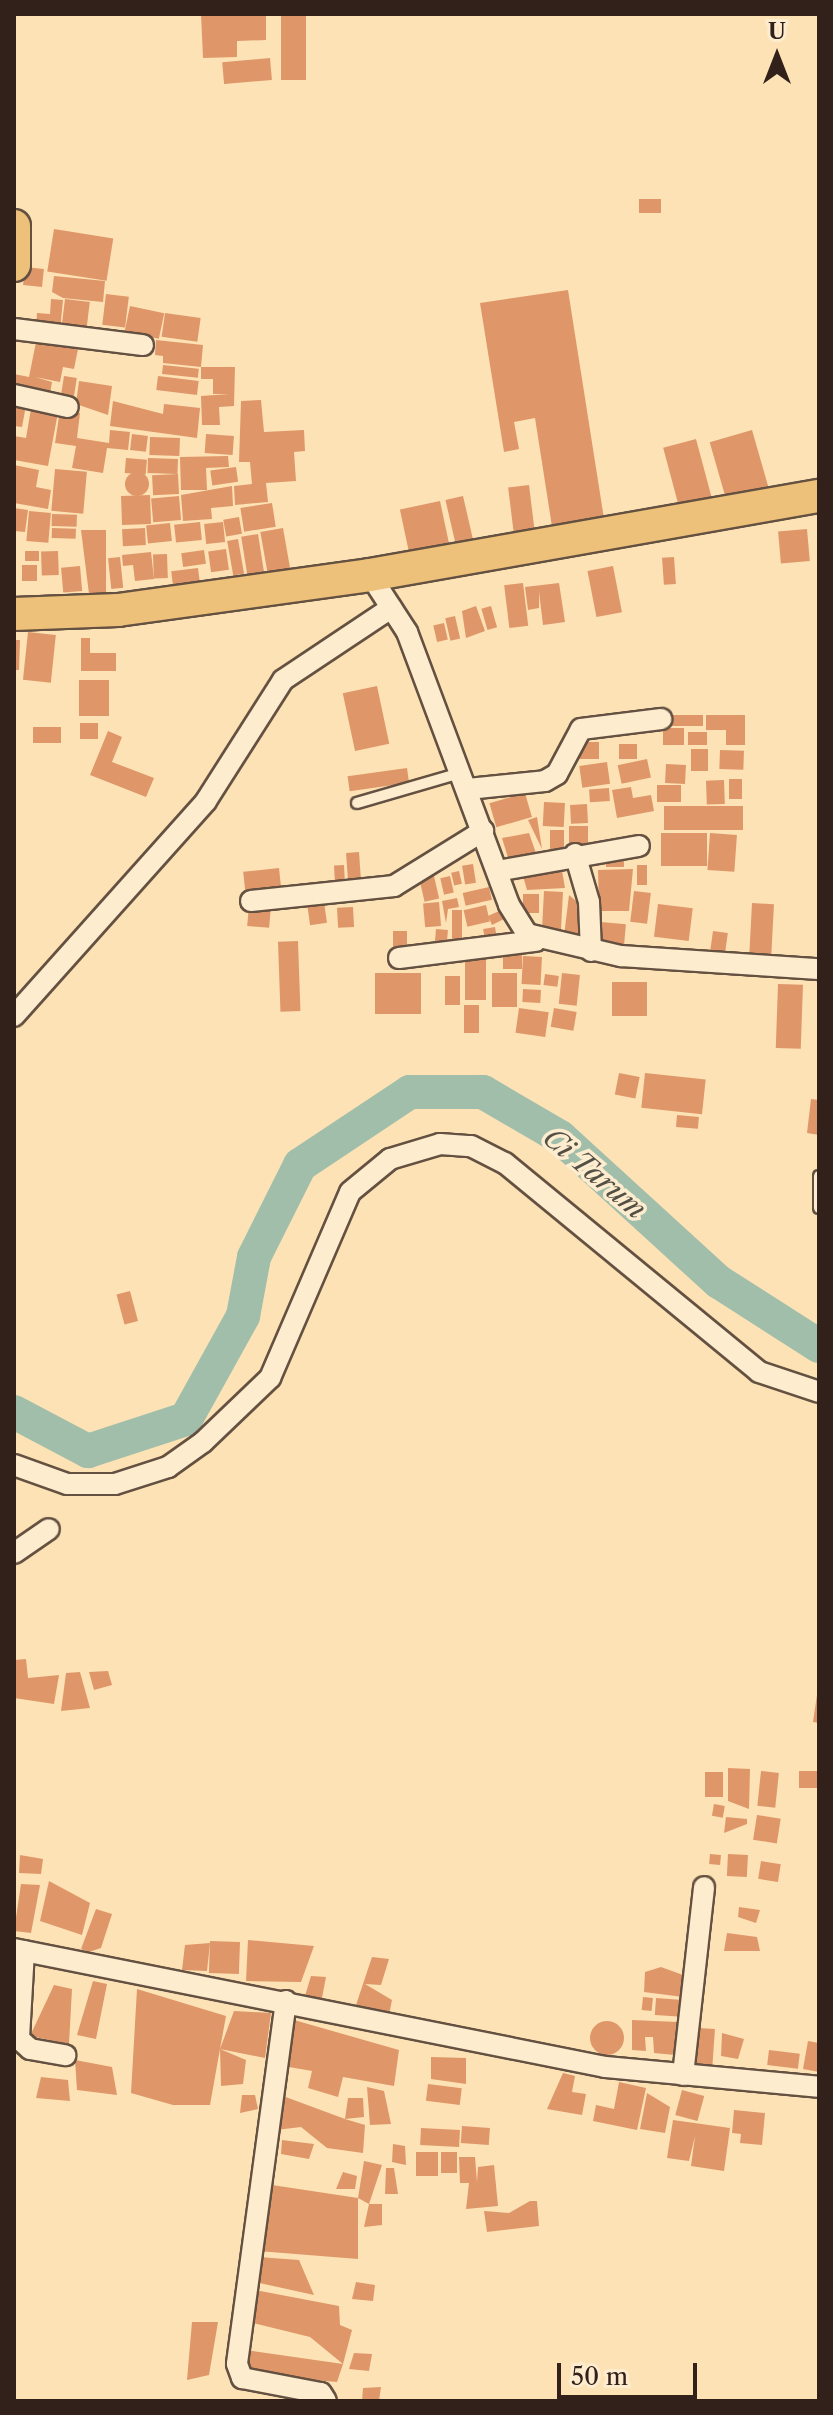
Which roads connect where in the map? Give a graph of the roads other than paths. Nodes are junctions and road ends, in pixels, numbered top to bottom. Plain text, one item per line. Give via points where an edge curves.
1 (14, 226) edge
2 (14, 265) edge
3 (14, 329) edge
4 (143, 345) dead end
5 (14, 395) edge
6 (68, 407) dead end
7 (819, 496) edge
8 (370, 575) junction
9 (391, 608) junction
10 (14, 614) edge
11 (661, 719) dead end
12 (465, 780) junction
13 (357, 803) dead end
14 (483, 831) junction
15 (639, 846) dead end
16 (575, 854) junction
17 (497, 871) junction
18 (251, 901) dead end
19 (536, 941) junction
20 (591, 951) junction
21 (399, 958) dead end
22 (819, 969) edge
23 (14, 1016) edge
24 (819, 1176) edge
25 (819, 1208) edge
26 (819, 1392) edge
27 (14, 1465) edge
28 (49, 1529) dead end
29 (14, 1553) edge
30 (704, 1887) dead end
31 (19, 1950) edge
32 (286, 2001) junction
33 (65, 2055) dead end
34 (683, 2075) junction
35 (819, 2087) edge
36 (326, 2401) edge

1 - 2 main road
3 - 4 street
5 - 6 street
7 - 8 main road
8 - 9 street
8 - 10 main road via 118,610
9 - 12 street
9 - 23 street via 283,680 206,801
11 - 12 street via 581,729 557,774 545,781
12 - 13 lane
12 - 14 street
14 - 17 street
14 - 18 street via 394,886
15 - 16 street
16 - 17 street
16 - 20 street
17 - 19 street via 509,905
19 - 20 street
19 - 21 street
20 - 22 street
24 - 25 lane
26 - 27 street via 759,1372 505,1163 471,1146 440,1144 390,1159 350,1192 270,1378 203,1442 168,1467 115,1484 67,1484
28 - 29 street
30 - 34 street
31 - 32 street
31 - 33 street via 19,2039 30,2049
32 - 34 street via 605,2067
32 - 36 street via 237,2364 242,2378 321,2393
34 - 35 street

